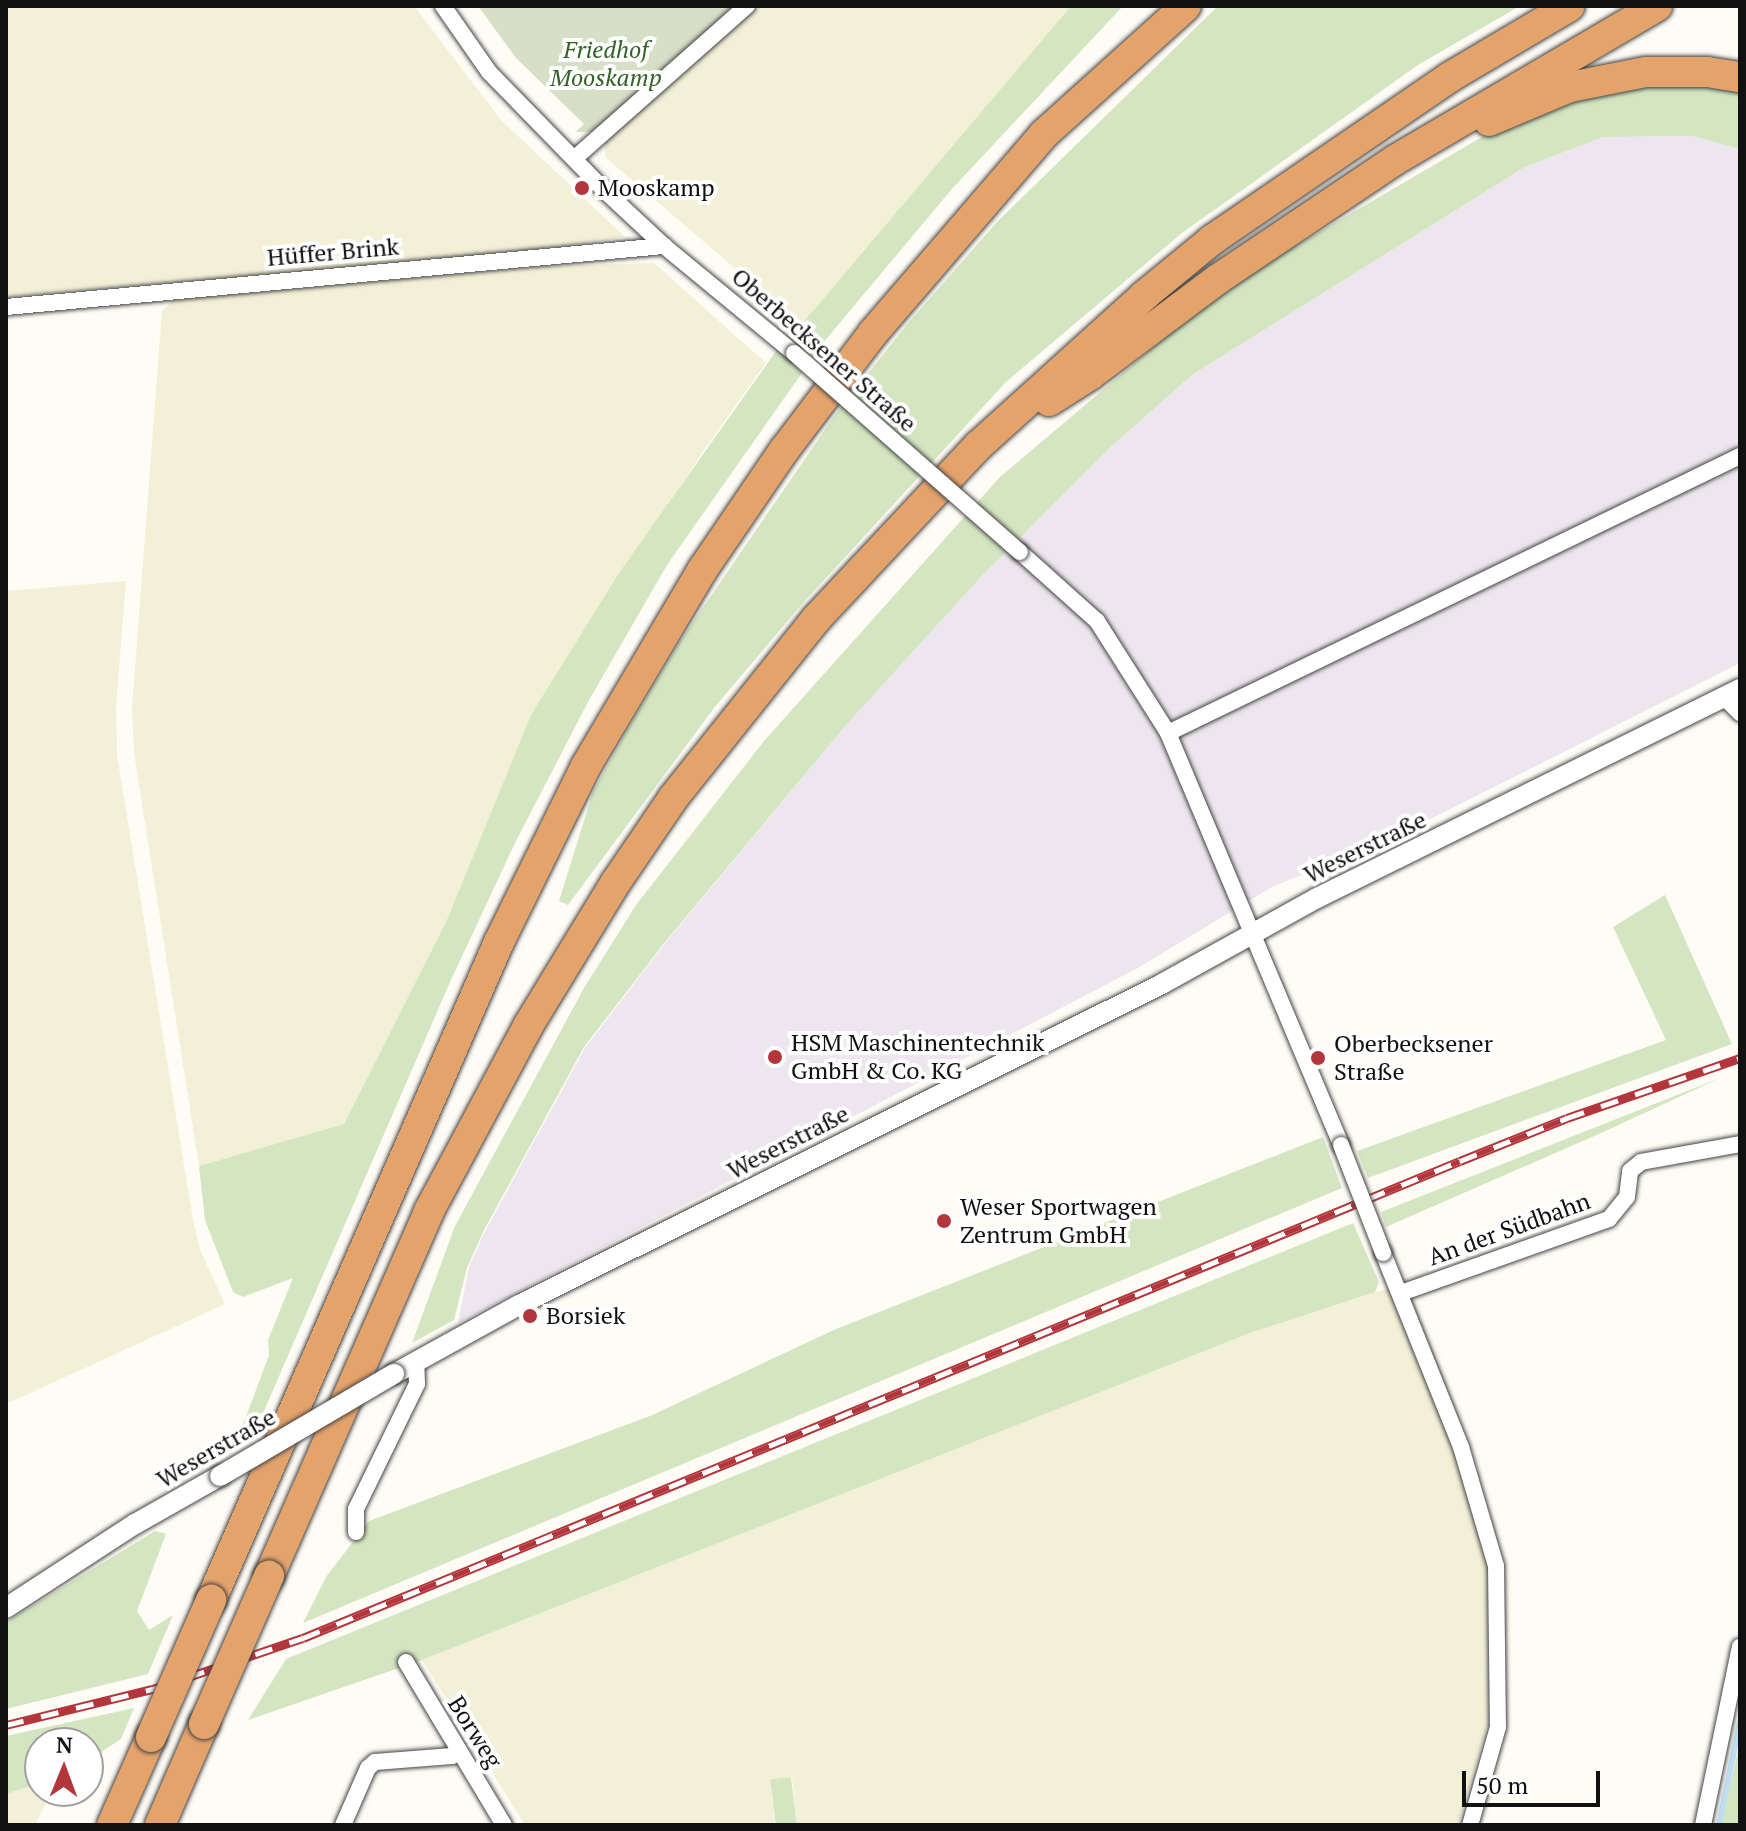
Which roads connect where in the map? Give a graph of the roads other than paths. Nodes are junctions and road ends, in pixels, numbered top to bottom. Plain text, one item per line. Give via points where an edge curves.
1 (443, 6) edge
2 (747, 6) edge
3 (1171, 6) edge
4 (1186, 6) edge
5 (1570, 6) edge
6 (1657, 6) edge
7 (1143, 41) junction
8 (1740, 77) edge
9 (575, 158) junction
10 (1395, 160) junction
11 (664, 246) junction
12 (6, 307) edge
13 (978, 446) junction
14 (1740, 456) edge
15 (1732, 693) edge
16 (1740, 713) edge
17 (1168, 733) junction
18 (1252, 932) junction
19 (1740, 1144) edge
20 (1401, 1293) junction
21 (416, 1361) junction
22 (356, 1532) dead end
23 (6, 1608) edge
24 (1740, 1647) edge
25 (406, 1662) dead end
26 (459, 1751) junction
27 (112, 1825) edge
28 (160, 1825) edge
29 (343, 1825) edge
30 (504, 1825) edge
31 (1470, 1825) edge
32 (1703, 1825) edge

1 - 9 street, Oberbecksener Straße via 489,72
2 - 9 street
3 - 7 highway
4 - 7 highway
5 - 13 highway via 1450,77 1212,240
6 - 10 highway
7 - 27 highway, bridge via 1044,134 873,333 703,569 586,766 499,942
8 - 10 highway via 1646,72 1570,87
9 - 11 street, Oberbecksener Straße
10 - 13 highway via 1218,279 1090,375
11 - 12 street, Hüffer Brink
11 - 17 street, Oberbecksener Straße, bridge via 794,353 1097,621
13 - 28 highway, bridge via 817,618 674,797 528,1026 429,1211
14 - 17 street
15 - 16 street
15 - 18 street, Weserstraße
17 - 18 street, Oberbecksener Straße
18 - 20 street, Oberbecksener Straße, bridge
18 - 21 street, Weserstraße via 1162,984
19 - 20 street, An der Südbahn via 1641,1162 1630,1171 1627,1197 1609,1219
20 - 31 street, Oberbecksener Straße via 1461,1447 1496,1566 1498,1727
21 - 22 street via 417,1384 356,1509
21 - 23 street, Weserstraße, bridge via 135,1524
24 - 32 street
25 - 26 street, Borweg
26 - 29 street via 452,1756 375,1762
26 - 30 street, Borweg

